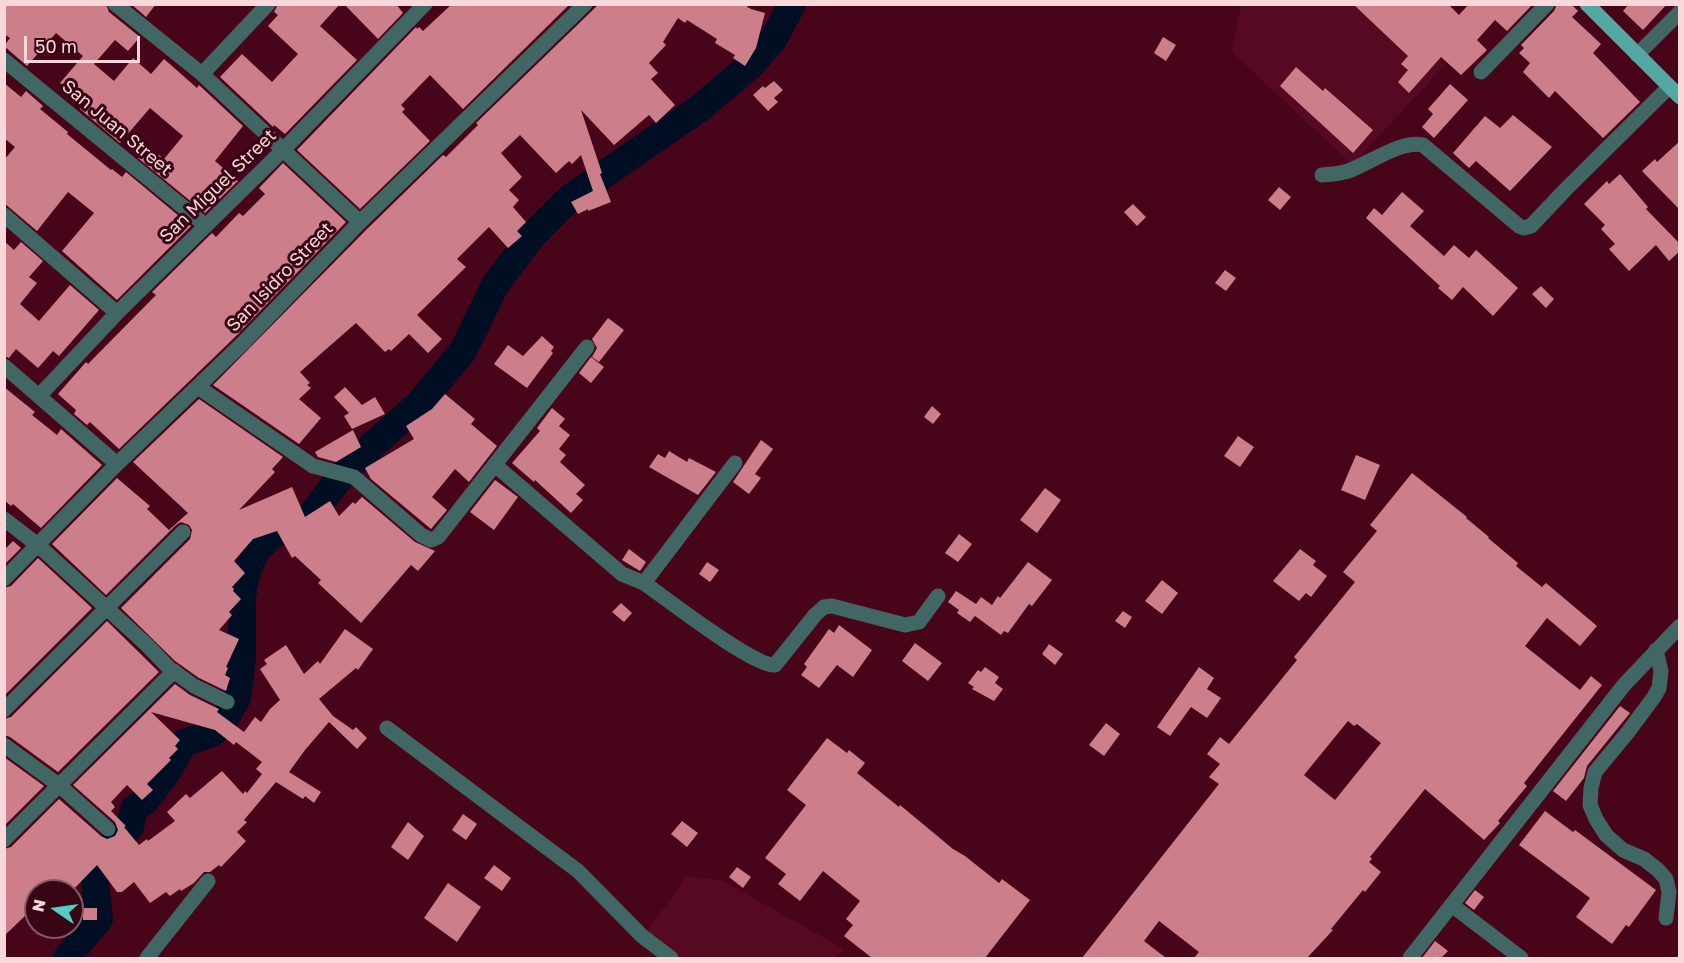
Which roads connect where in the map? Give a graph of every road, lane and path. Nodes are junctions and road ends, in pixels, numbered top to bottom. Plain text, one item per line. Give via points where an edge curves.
1 (115, 4) edge
2 (268, 4) edge
3 (425, 4) edge
4 (585, 4) edge
5 (1547, 4) edge
6 (1587, 4) edge
7 (1680, 12) edge
8 (1637, 55) junction
9 (4, 60) edge
10 (1481, 72) dead end
11 (202, 74) junction
12 (1674, 92) edge
13 (283, 150) junction
14 (1322, 175) dead end
15 (4, 215) edge
16 (360, 222) junction
17 (204, 225) junction
18 (117, 313) junction
19 (587, 347) dead end
20 (4, 366) edge
21 (198, 387) junction
22 (39, 396) junction
23 (117, 464) junction
24 (735, 464) dead end
25 (495, 465) junction
26 (4, 519) edge
27 (183, 532) dead end
28 (39, 546) junction
29 (4, 579) edge
30 (644, 583) junction
31 (939, 596) dead end
32 (107, 609) junction
33 (1680, 626) edge
34 (1656, 650) junction
35 (174, 671) junction
36 (227, 702) dead end
37 (4, 710) edge
38 (387, 728) dead end
39 (4, 745) edge
40 (60, 786) junction
41 (108, 829) dead end
42 (4, 840) edge
43 (208, 881) dead end
44 (1453, 906) junction
45 (1666, 918) dead end
46 (147, 958) edge
47 (671, 958) edge
48 (1410, 958) edge
49 (1521, 958) edge

1 - 11 street
2 - 11 street
3 - 13 street, San Miguel Street
4 - 16 street, San Isidro Street
5 - 10 street
6 - 8 main road
7 - 8 street
8 - 12 main road
9 - 17 street, San Juan Street
11 - 13 street
12 - 14 street via 1566,189 1531,226 1524,228 1416,143 1343,173
13 - 16 street
13 - 17 street, San Miguel Street
15 - 18 street
16 - 21 street, San Isidro Street
17 - 18 street, San Miguel Street
18 - 22 street, San Miguel Street
19 - 25 street
20 - 22 street
21 - 23 street, San Isidro Street
21 - 25 street via 296,457 354,477 431,540 438,537
22 - 23 street
23 - 28 street, San Isidro Street
24 - 30 street
25 - 30 street via 622,574
26 - 28 street
27 - 32 street
28 - 29 street, San Isidro Street
28 - 32 street
30 - 31 street via 769,665 775,665 824,607 905,626 919,622
32 - 35 street
32 - 37 street
33 - 34 street
34 - 44 street via 1624,685
34 - 45 street via 1661,670 1659,688 1595,772 1590,805 1606,835 1666,879
35 - 36 street
35 - 40 street
38 - 47 street via 578,871 642,936
39 - 40 street
40 - 41 street
40 - 42 street
43 - 46 street
44 - 48 street
44 - 49 street

